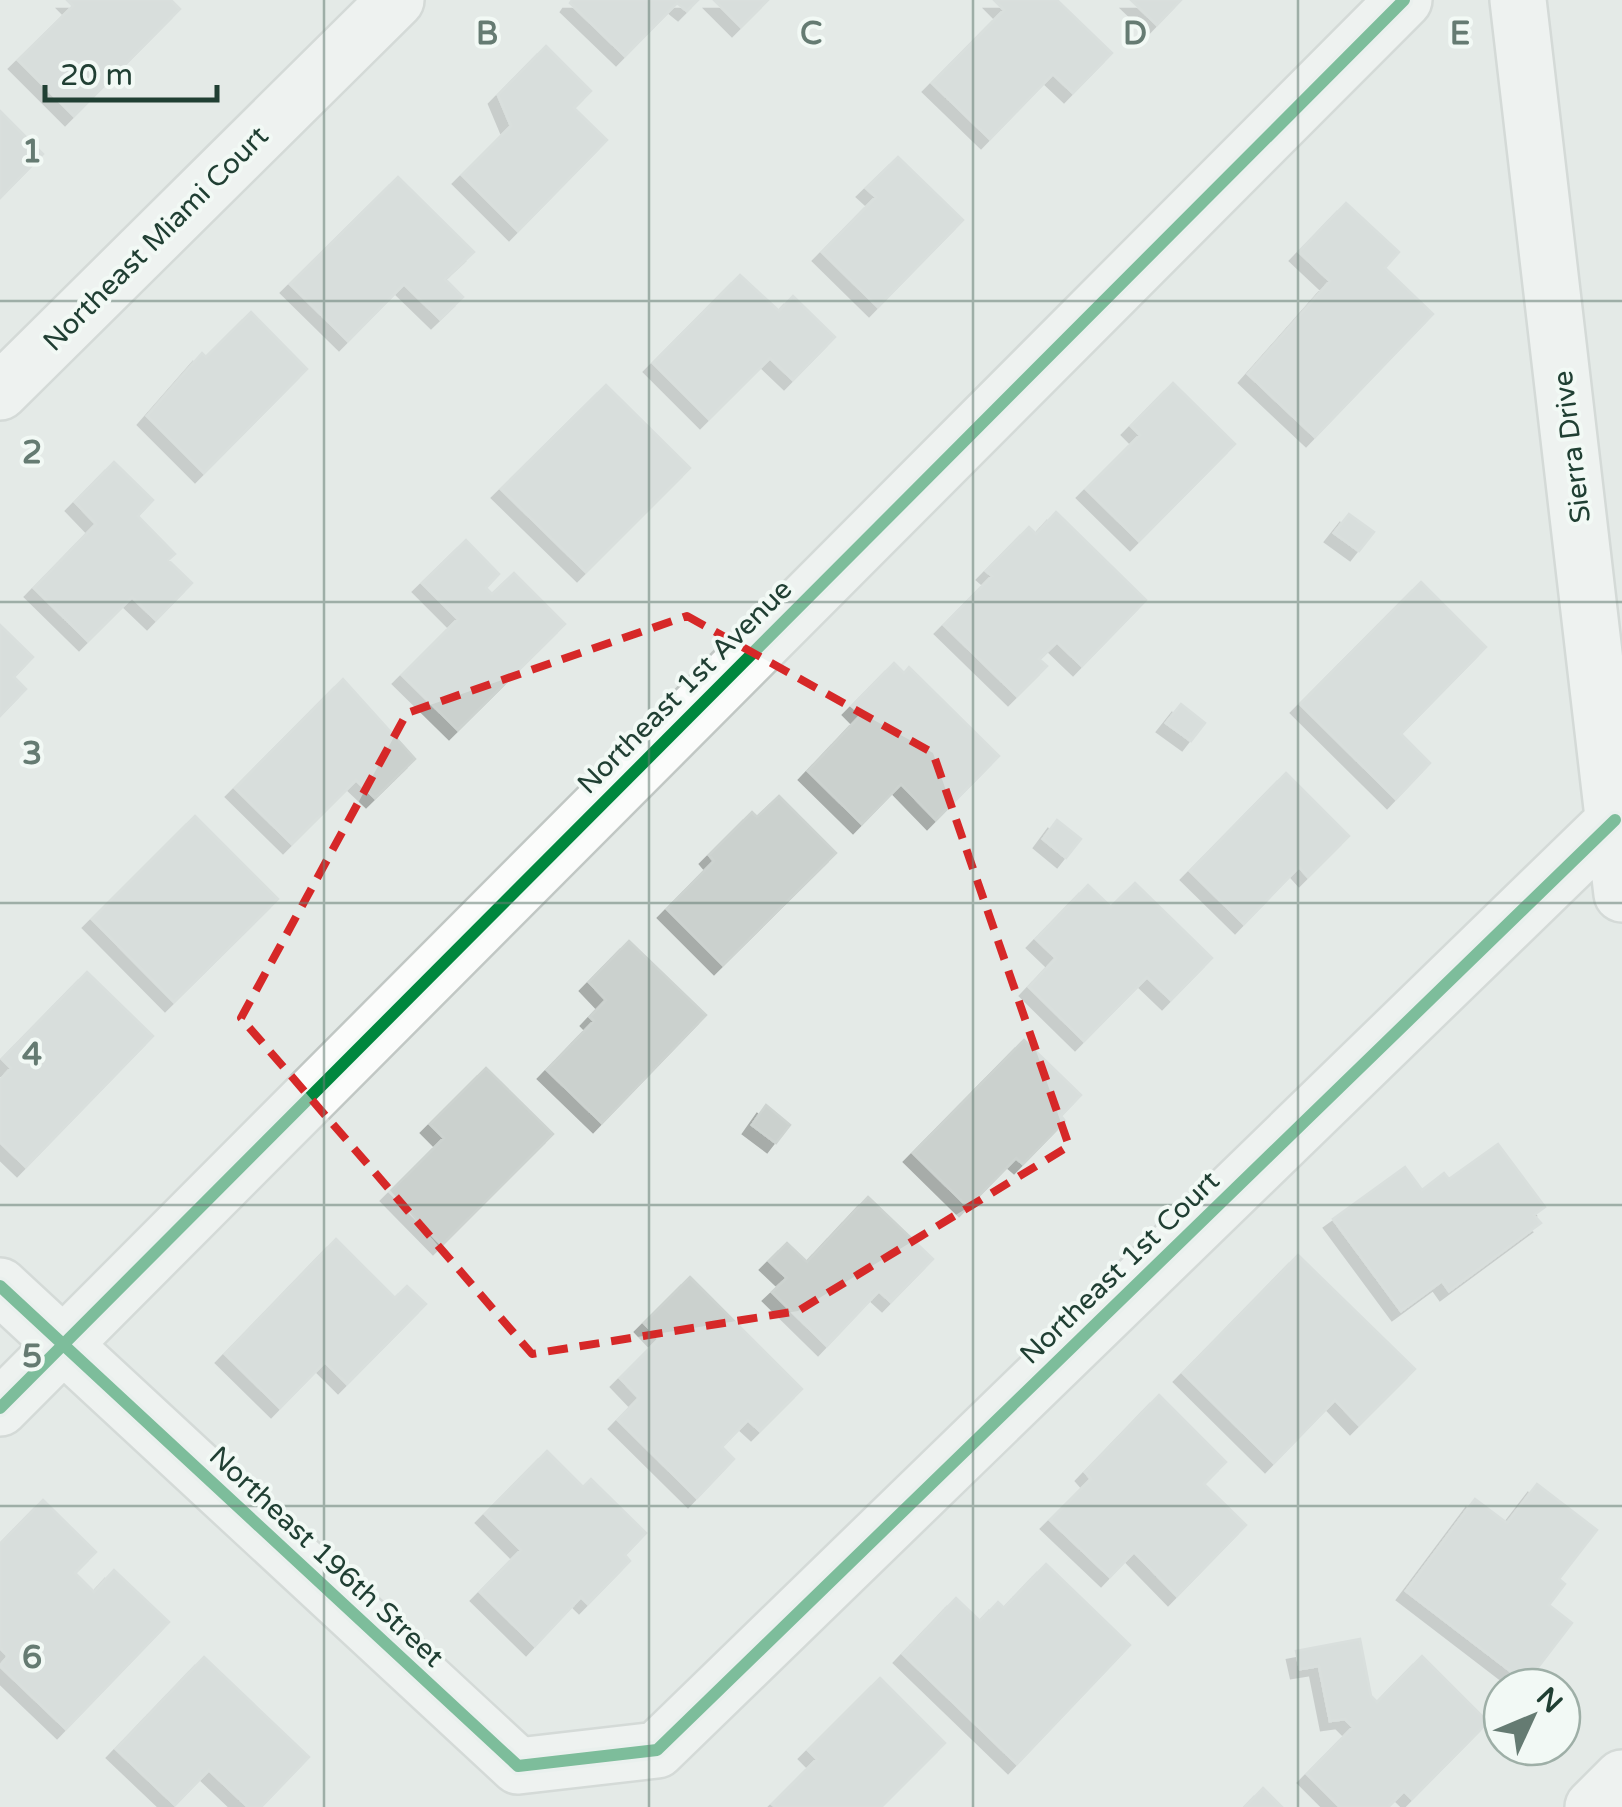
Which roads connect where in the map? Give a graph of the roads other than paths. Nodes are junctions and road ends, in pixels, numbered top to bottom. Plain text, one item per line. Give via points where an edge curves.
1 (396, 0) edge
2 (1404, 0) edge
3 (1518, 0) edge
4 (0, 392) edge
5 (1615, 820) junction
6 (1622, 894) edge
7 (0, 1286) edge
8 (61, 1346) junction
9 (0, 1408) edge
10 (657, 1750) joint
11 (1622, 1778) edge
12 (1593, 1807) edge

1 - 4 street, Northeast Miami Court
2 - 8 street, Northeast 1st Avenue
3 - 5 street, Sierra Drive
5 - 6 street, Sierra Drive
5 - 10 street, Northeast 1st Court
7 - 8 street, Northeast 196th Street
8 - 9 street, Northeast 1st Avenue
8 - 10 street, Northeast 196th Street via 518,1766
11 - 12 street

